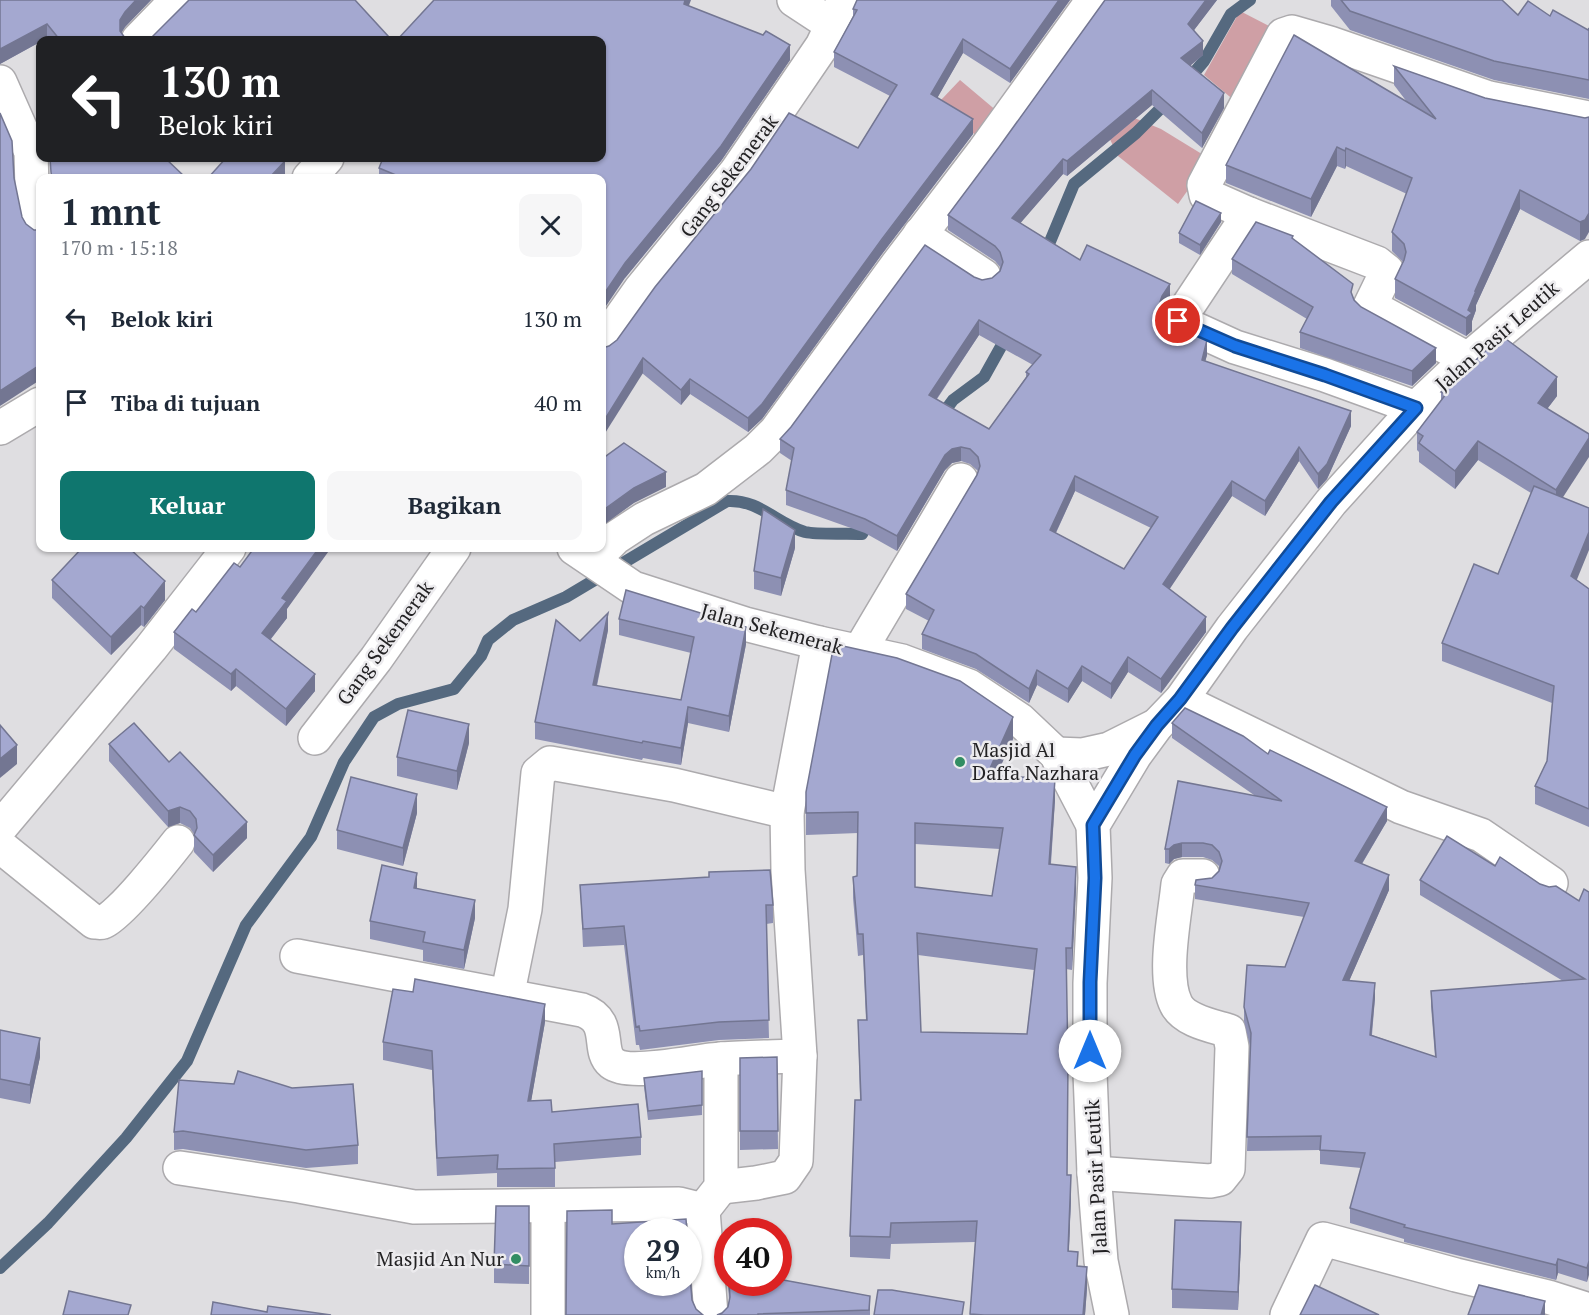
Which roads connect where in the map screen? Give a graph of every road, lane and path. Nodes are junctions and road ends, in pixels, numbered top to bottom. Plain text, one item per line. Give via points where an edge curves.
1 (177, 0) edge
2 (794, 0) edge
3 (1093, 0) edge
4 (838, 13) edge
5 (142, 36) edge
6 (0, 82) edge
7 (1589, 118) edge
8 (36, 147) edge
9 (323, 162) edge
10 (313, 174) edge
11 (36, 208) edge
12 (1249, 214) junction
13 (920, 234) junction
14 (1589, 257) edge
15 (984, 276) dead end
16 (606, 338) edge
17 (1468, 359) junction
18 (36, 406) edge
19 (1416, 408) junction
20 (0, 428) edge
21 (961, 480) dead end
22 (606, 545) edge
23 (226, 552) edge
24 (451, 552) edge
25 (590, 558) edge
26 (819, 643) junction
27 (859, 652) junction
28 (1180, 699) junction
29 (1157, 725) junction
30 (315, 738) dead end
31 (1056, 754) junction
32 (787, 812) junction
33 (1093, 825) junction
34 (0, 828) edge
35 (178, 842) dead end
36 (0, 846) edge
37 (1203, 876) dead end
38 (1551, 883) dead end
39 (297, 956) dead end
40 (507, 997) junction
41 (800, 1056) junction
42 (721, 1059) junction
43 (180, 1168) dead end
44 (1094, 1173) junction
45 (712, 1198) junction
46 (548, 1206) junction
47 (1544, 1306) edge
48 (1589, 1310) edge
49 (548, 1315) edge
50 (711, 1315) edge
51 (1112, 1315) edge
52 (1287, 1315) edge

1 - 5 street
2 - 4 street
3 - 13 street
4 - 16 street, Gang Sekemerak via 822,46 736,172
6 - 8 street
7 - 12 street via 1489,99 1330,43 1287,33 1204,185 1206,195
8 - 11 street via 32,189
9 - 10 street
12 - 17 street via 1377,263 1387,271 1370,306
12 - 19 street via 1178,321 1235,346
13 - 15 street
13 - 22 street via 776,431 758,449 706,489 644,519
14 - 17 street, Jalan Pasir Leutik
17 - 19 street, Jalan Pasir Leutik
18 - 20 street
19 - 28 street, Jalan Pasir Leutik via 1331,502
21 - 27 street
23 - 34 street
24 - 30 street, Gang Sekemerak
25 - 26 street, Jalan Sekemerak via 633,588
26 - 27 street, Jalan Sekemerak
26 - 32 street
27 - 31 street, Jalan Sekemerak via 902,661 969,686 1020,720
28 - 29 street, Jalan Pasir Leutik
28 - 38 street via 1401,807 1481,835
29 - 31 street via 1109,749 1082,755
29 - 33 street, Jalan Pasir Leutik
31 - 33 street, Jalan Sekemerak
32 - 40 street via 674,785 550,763 538,773 525,909
32 - 41 street
33 - 44 street, Jalan Pasir Leutik via 1090,1074
35 - 36 street via 148,879 104,922 94,922
37 - 44 street via 1183,876 1178,884 1169,971 1176,1005 1190,1017 1229,1031 1232,1047 1228,1169 1220,1179 1210,1181
39 - 40 street
40 - 42 street via 592,1014 598,1020 612,1062 625,1068
41 - 42 street
41 - 45 street via 795,1161 784,1177
42 - 45 street
43 - 46 street via 414,1207
44 - 51 street, Jalan Pasir Leutik via 1101,1261
45 - 46 street via 679,1204
45 - 50 street
46 - 49 street
47 - 48 street
47 - 52 street via 1456,1275 1323,1239

